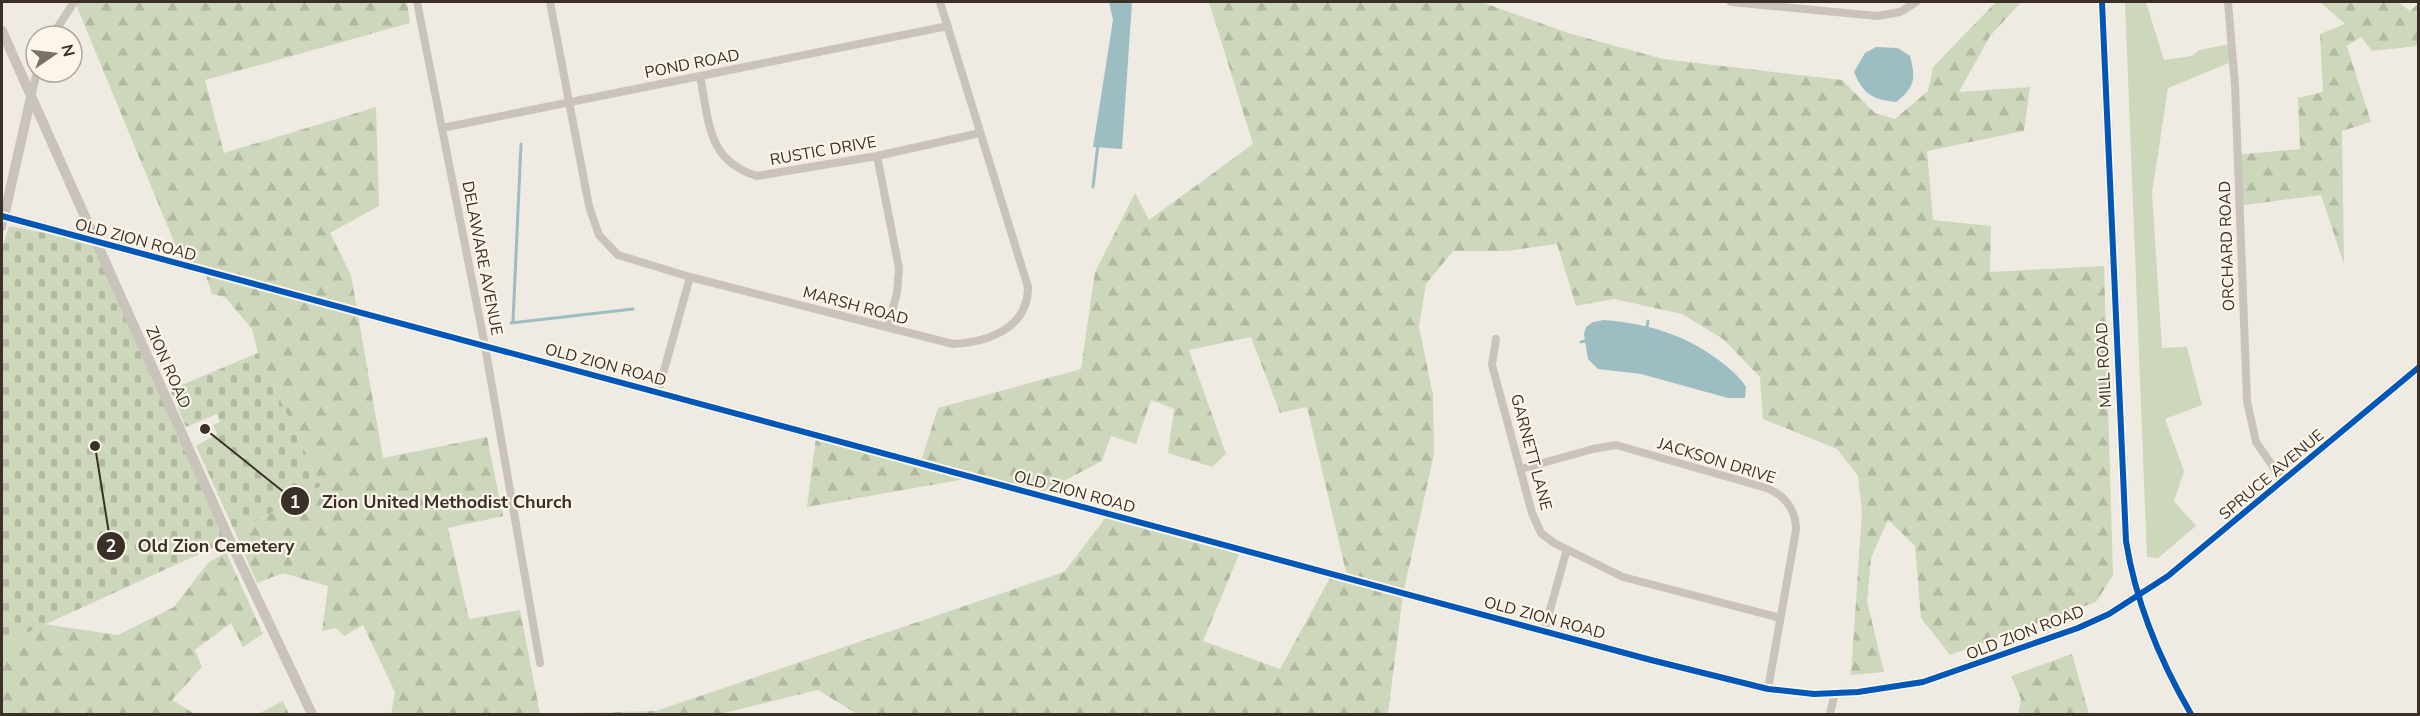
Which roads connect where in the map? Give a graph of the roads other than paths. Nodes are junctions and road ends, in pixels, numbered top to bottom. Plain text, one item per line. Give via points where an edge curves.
1 (74, 2) edge
2 (417, 2) edge
3 (550, 2) edge
4 (940, 2) edge
5 (1731, 2) edge
6 (1916, 2) edge
7 (2102, 2) edge
8 (2228, 2) edge
9 (60, 24) edge
10 (948, 26) junction
11 (2, 31) edge
12 (700, 76) junction
13 (34, 84) edge
14 (31, 97) junction
15 (570, 102) junction
16 (442, 128) junction
17 (980, 133) junction
18 (877, 156) junction
19 (2, 220) edge
20 (96, 243) junction
21 (690, 277) junction
22 (888, 327) junction
23 (1496, 339) dead end
24 (485, 346) junction
25 (2418, 368) edge
26 (658, 392) junction
27 (1521, 468) junction
28 (2283, 481) junction
29 (1567, 549) junction
30 (2138, 596) junction
31 (1780, 618) junction
32 (1544, 631) junction
33 (540, 663) dead end
34 (1768, 689) junction
35 (1835, 693) junction
36 (312, 714) edge
37 (1830, 714) edge
38 (2191, 714) edge

1 - 9 street
2 - 16 street, DELAWARE AVENUE
3 - 15 street, MARSH ROAD
4 - 10 street, MARSH ROAD
5 - 6 street via 1877,16 1900,12
7 - 30 street, MILL ROAD via 2124,515
8 - 28 street, ORCHARD ROAD via 2247,401 2256,442
10 - 12 street, POND ROAD
10 - 17 street, MARSH ROAD
11 - 14 street, ZION ROAD
12 - 15 street, POND ROAD
12 - 18 street, RUSTIC DRIVE via 718,151 740,171 757,176 780,174
13 - 14 street
14 - 19 street
14 - 20 street, ZION ROAD
15 - 16 street, POND ROAD
15 - 21 street, MARSH ROAD via 589,206 599,235 618,255
16 - 24 street, DELAWARE AVENUE
17 - 18 street, RUSTIC DRIVE
17 - 22 street, MARSH ROAD via 1026,275 1028,299 1024,311 1011,328 961,344 934,341
18 - 22 street via 899,268
19 - 20 street, OLD ZION ROAD
20 - 24 street, OLD ZION ROAD
20 - 36 street, ZION ROAD
21 - 22 street, MARSH ROAD
21 - 26 street
23 - 27 street, GARNETT LANE via 1492,365
24 - 26 street, OLD ZION ROAD
24 - 33 street, DELAWARE AVENUE
25 - 28 street, SPRUCE AVENUE
26 - 32 street, OLD ZION ROAD
27 - 29 street, GARNETT LANE via 1538,528
27 - 31 street, JACKSON DRIVE via 1616,445 1776,492 1791,508 1796,526
28 - 30 street, SPRUCE AVENUE
29 - 31 street, GARNETT LANE via 1634,581
29 - 32 street
30 - 35 street, OLD ZION ROAD via 2088,624 1948,675 1899,687
30 - 38 street, MILL ROAD via 2154,644
31 - 34 street, JACKSON DRIVE
32 - 34 street, OLD ZION ROAD
34 - 35 street, OLD ZION ROAD
35 - 37 street

